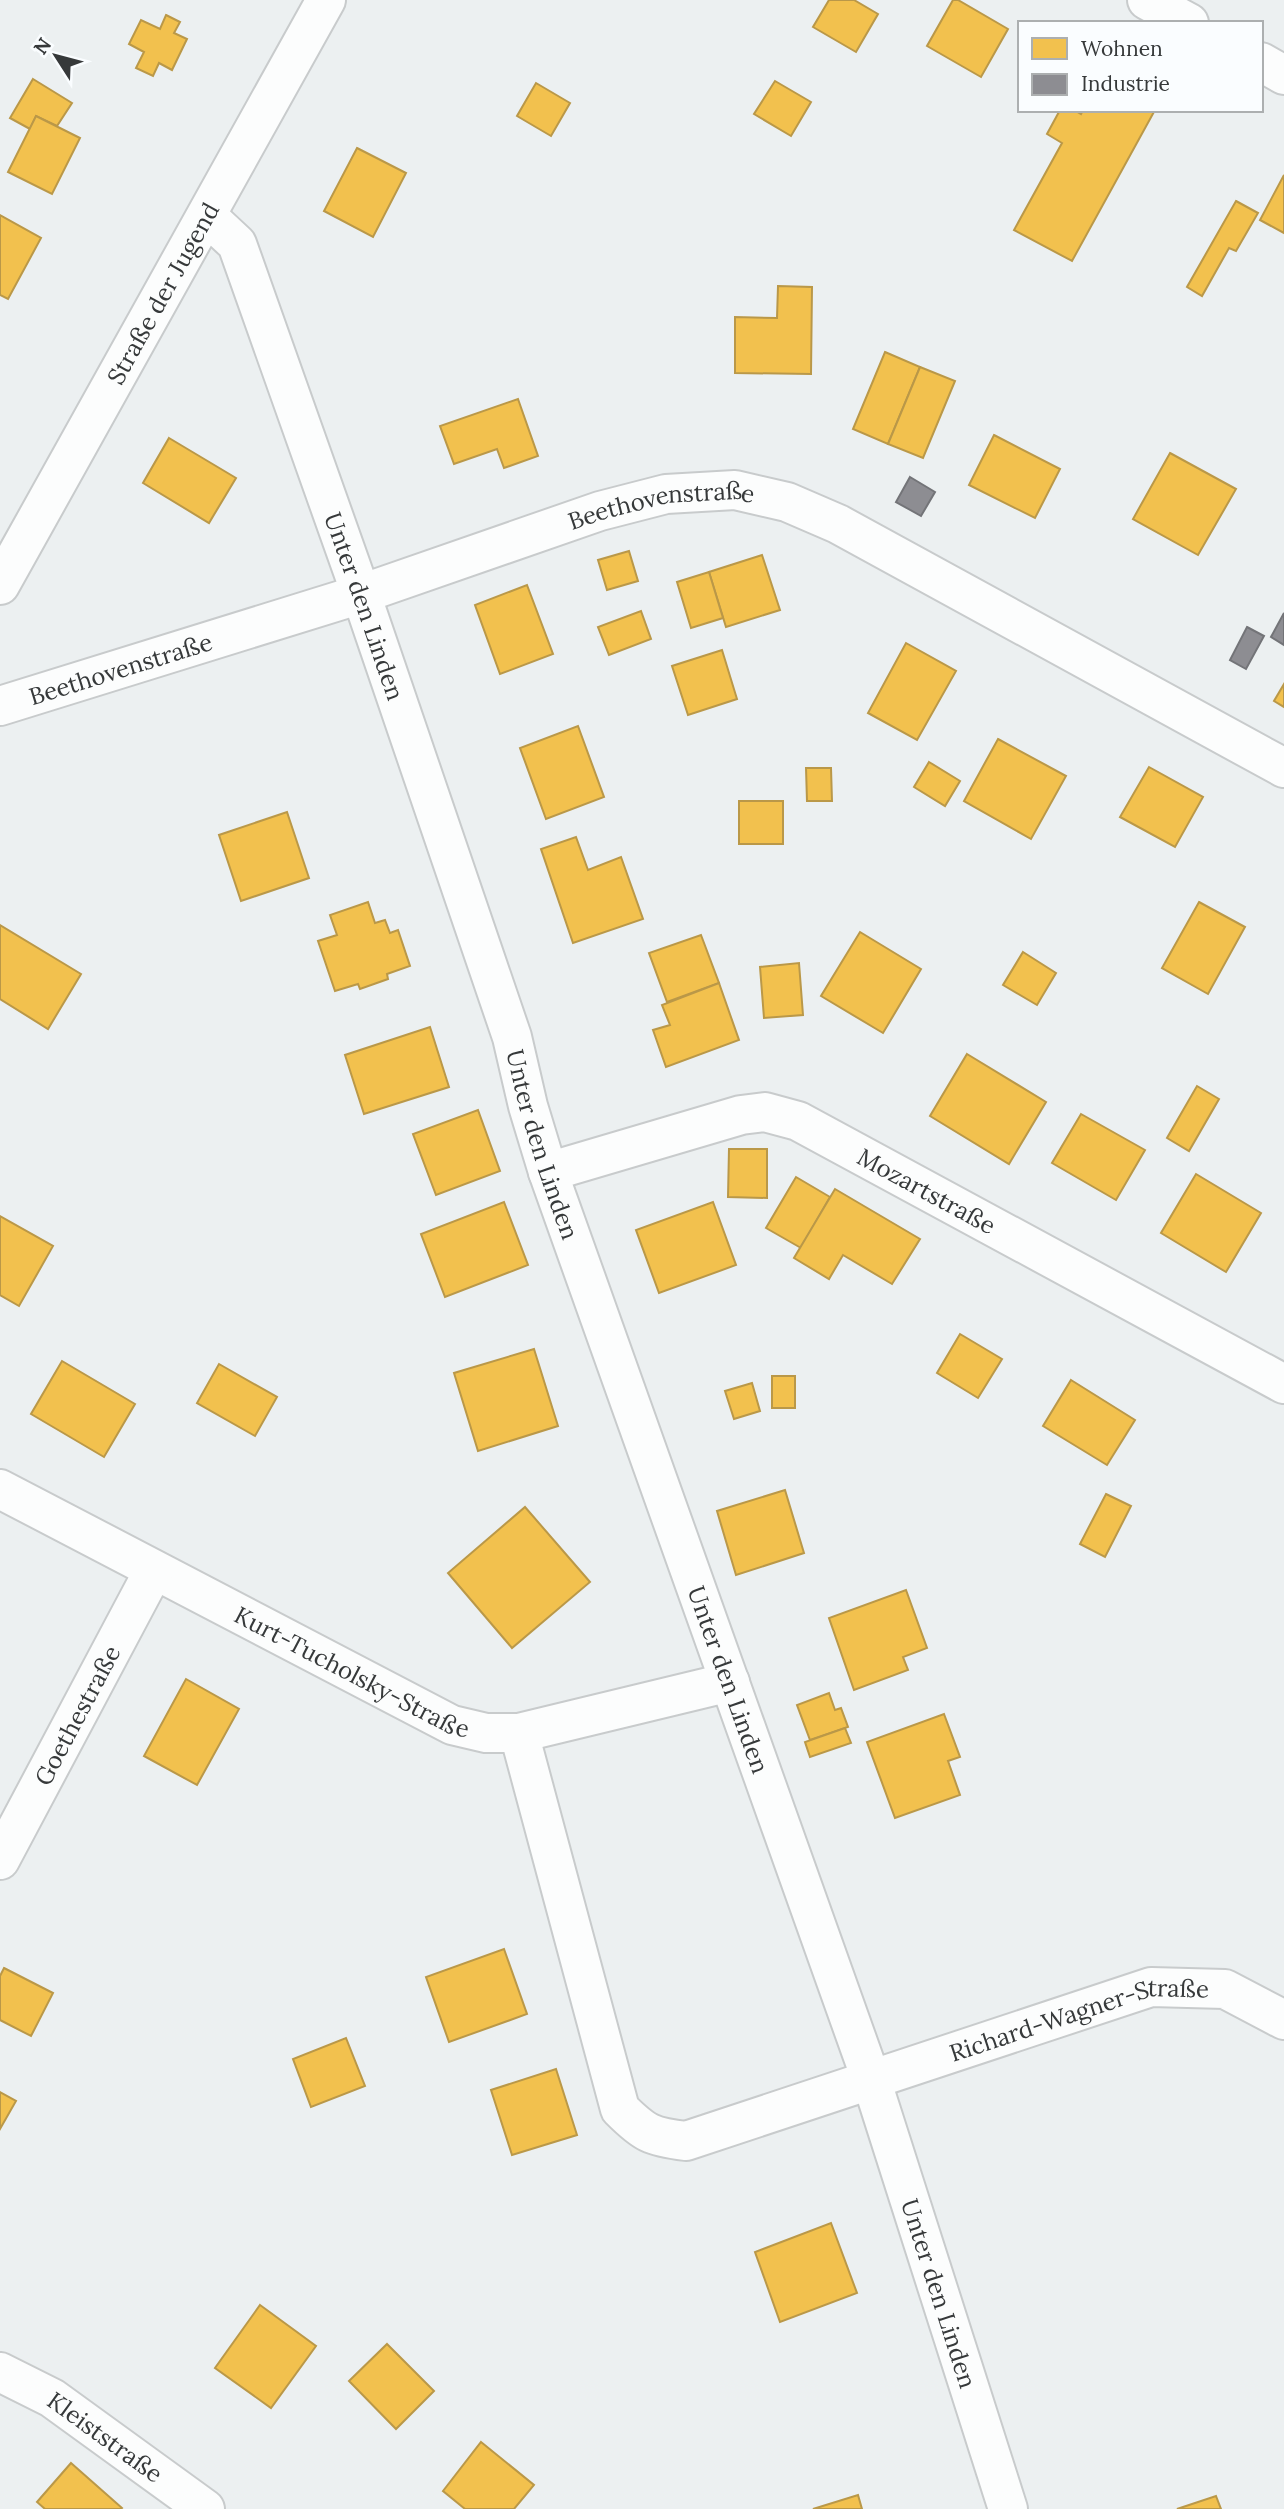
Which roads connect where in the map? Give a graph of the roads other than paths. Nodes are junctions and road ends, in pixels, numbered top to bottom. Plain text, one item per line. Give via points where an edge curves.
1 (326, 0) edge
2 (1147, 0) edge
3 (1185, 21) edge
4 (1263, 63) edge
5 (1284, 75) edge
6 (207, 216) junction
7 (0, 585) edge
8 (361, 594) junction
9 (0, 706) edge
10 (1284, 768) edge
11 (548, 1172) junction
12 (1284, 1384) edge
13 (0, 1489) edge
14 (154, 1570) junction
15 (730, 1682) junction
16 (519, 1733) junction
17 (0, 1860) edge
18 (1284, 2020) edge
19 (871, 2079) junction
20 (0, 2372) edge
21 (205, 2509) edge
22 (1008, 2509) edge

1 - 6 street, Straße der Jugend
2 - 3 street
4 - 5 street
6 - 7 street, Straße der Jugend
6 - 8 street, Unter den Linden via 237,244
8 - 9 street, Beethovenstraße
8 - 10 street, Beethovenstraße via 600,511 666,494 735,491 787,502 838,524
8 - 11 street, Unter den Linden via 512,1037
11 - 12 street, Mozartstraße via 740,1115 765,1112 798,1121
11 - 15 street, Unter den Linden
13 - 14 street, Kurt-Tucholsky-Straße
14 - 16 street, Kurt-Tucholsky-Straße via 452,1725 486,1733
14 - 17 street, Goethestraße
15 - 16 street, Kurt-Tucholsky-Straße
15 - 19 street, Unter den Linden
16 - 19 street via 620,2109 640,2130 686,2141
18 - 19 street, Richard-Wagner-Straße via 1225,1989 1151,1987
19 - 22 street, Unter den Linden
20 - 21 street, Kleiststraße via 52,2398

